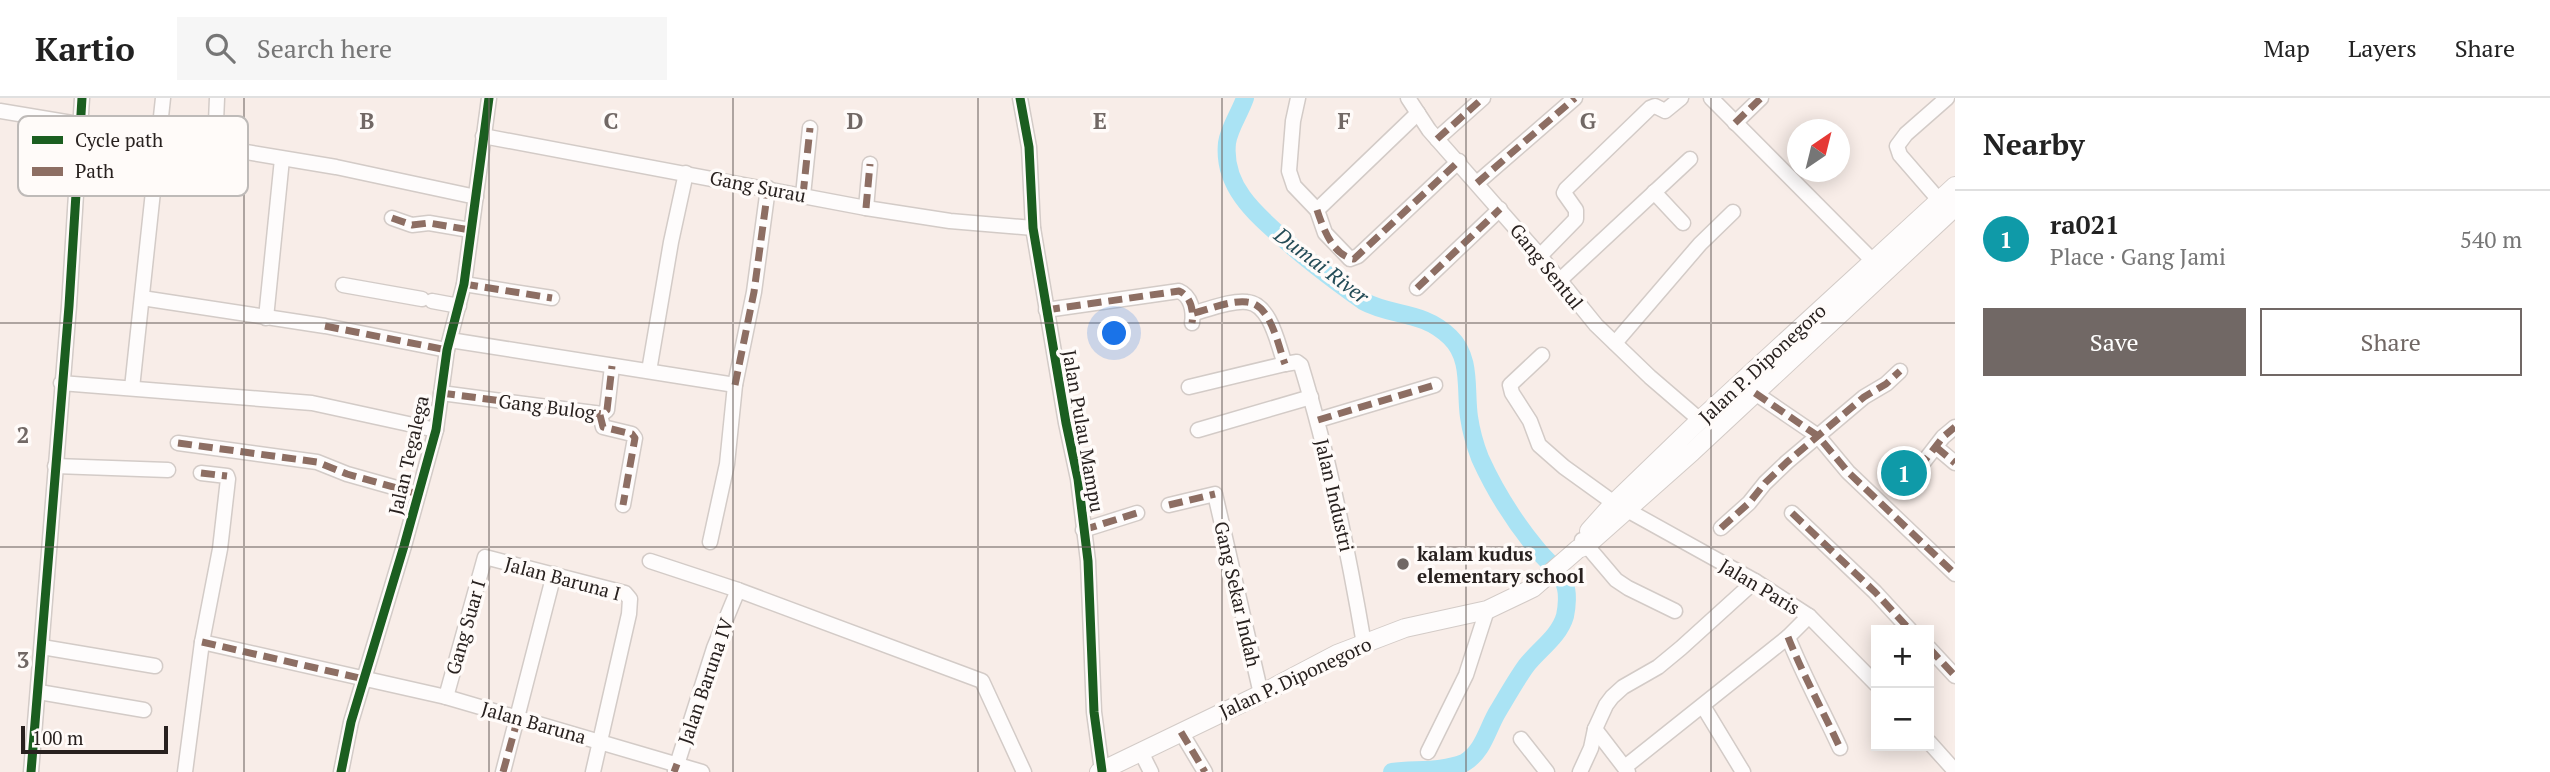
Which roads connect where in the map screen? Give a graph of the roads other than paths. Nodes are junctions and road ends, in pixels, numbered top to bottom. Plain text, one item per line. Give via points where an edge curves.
1 (82, 98) edge
2 (163, 98) edge
3 (217, 98) edge
4 (489, 98) edge
5 (1020, 98) edge
6 (1297, 98) edge
7 (1408, 98) edge
8 (1483, 98) edge
9 (1575, 98) edge
10 (1681, 98) edge
11 (1711, 98) edge
12 (1761, 98) edge
13 (1947, 98) edge
14 (0, 111) edge
15 (1418, 113) junction
16 (29, 116) edge
17 (81, 116) edge
18 (162, 116) edge
19 (216, 116) edge
20 (1735, 123) junction
21 (810, 128) dead end
22 (483, 136) junction
23 (1437, 139) junction
24 (248, 152) edge
25 (282, 159) junction
26 (1690, 159) dead end
27 (1458, 161) junction
28 (870, 164) dead end
29 (687, 173) junction
30 (1477, 183) junction
31 (1955, 186) edge
32 (768, 188) junction
33 (1654, 192) junction
34 (803, 194) junction
35 (76, 196) edge
36 (154, 196) edge
37 (476, 197) junction
38 (1947, 203) edge
39 (866, 208) junction
40 (1500, 209) junction
41 (1317, 210) junction
42 (1733, 212) dead end
43 (392, 218) dead end
44 (1683, 223) dead end
45 (1033, 228) junction
46 (470, 230) junction
47 (1540, 256) junction
48 (1872, 261) junction
49 (1560, 280) junction
50 (464, 284) junction
51 (343, 285) dead end
52 (1417, 288) dead end
53 (142, 298) junction
54 (552, 299) dead end
55 (459, 306) junction
56 (1046, 310) junction
57 (266, 318) junction
58 (1615, 343) junction
59 (449, 345) junction
60 (1542, 355) dead end
61 (1285, 364) junction
62 (612, 366) junction
63 (649, 371) junction
64 (1900, 371) dead end
65 (61, 383) junction
66 (735, 385) junction
67 (1435, 385) dead end
68 (1189, 387) dead end
69 (132, 388) junction
70 (1748, 388) junction
71 (441, 393) junction
72 (1311, 397) junction
73 (600, 415) junction
74 (1318, 420) junction
75 (1700, 420) junction
76 (1955, 427) edge
77 (436, 430) junction
78 (1198, 430) dead end
79 (1818, 436) junction
80 (178, 443) dead end
81 (1936, 447) junction
82 (1955, 463) edge
83 (55, 466) junction
84 (1919, 468) dead end
85 (168, 470) dead end
86 (201, 472) dead end
87 (418, 494) junction
88 (623, 505) dead end
89 (1168, 505) dead end
90 (1620, 507) junction
91 (1137, 513) dead end
92 (1792, 513) dead end
93 (1721, 527) dead end
94 (1083, 530) junction
95 (710, 541) dead end
96 (1579, 548) junction
97 (485, 558) joint
98 (650, 561) dead end
99 (554, 574) junction
100 (1955, 574) edge
101 (1755, 581) junction
102 (738, 590) junction
103 (1487, 610) junction
104 (1675, 611) dead end
105 (1809, 616) junction
106 (1905, 625) edge
107 (1788, 637) junction
108 (202, 642) junction
109 (1364, 644) junction
110 (42, 647) junction
111 (1934, 653) edge
112 (155, 666) dead end
113 (1955, 676) edge
114 (364, 679) junction
115 (1871, 679) edge
116 (39, 692) junction
117 (1261, 694) junction
118 (446, 698) junction
119 (1703, 706) junction
120 (144, 710) dead end
121 (518, 718) junction
122 (1595, 729) junction
123 (1181, 732) junction
124 (1521, 739) dead end
125 (600, 742) junction
126 (1934, 747) edge
127 (1840, 748) dead end
128 (1141, 752) junction
129 (1428, 752) dead end
130 (676, 768) edge
131 (1626, 769) edge
132 (1100, 771) edge
133 (1955, 771) edge
134 (31, 772) edge
135 (185, 772) edge
136 (341, 772) edge
137 (503, 772) edge
138 (593, 772) edge
139 (702, 772) edge
140 (1024, 772) edge
141 (1151, 772) edge
142 (1205, 772) edge
143 (1547, 772) edge
144 (1580, 772) edge
145 (1743, 772) edge

1 - 17 street
2 - 18 street
3 - 19 street
4 - 22 street, Jalan Tegalega
5 - 45 street, Jalan Pulau Mampu via 1029,147
6 - 41 street via 1289,171 1294,186
7 - 15 street, Gang Sentul
8 - 23 street
9 - 30 street
10 - 47 street via 1665,111 1650,108 1566,189 1576,219
11 - 20 street
12 - 20 street
13 - 38 street via 1898,146 1900,155
14 - 16 street
15 - 23 street, Gang Sentul
15 - 41 street
20 - 48 street
21 - 34 street
22 - 29 street, Gang Surau
22 - 37 street, Jalan Tegalega
23 - 27 street, Gang Sentul
24 - 25 street
25 - 37 street
25 - 57 street
26 - 33 street
27 - 30 street, Gang Sentul
27 - 41 street via 1354,259 1325,233
28 - 39 street
29 - 32 street, Gang Surau
29 - 63 street
30 - 40 street, Gang Sentul
31 - 38 main road, Jalan P. Diponegoro
32 - 34 street, Gang Surau
32 - 66 street
33 - 44 street
33 - 49 street
34 - 39 street, Gang Surau
35 - 65 street
36 - 53 street
37 - 46 street, Jalan Tegalega
38 - 48 main road, Jalan P. Diponegoro
38 - 70 main road
39 - 45 street, Gang Surau
40 - 47 street, Gang Sentul
40 - 52 street
42 - 58 street
43 - 46 street via 412,225
45 - 56 street, Jalan Pulau Mampu
46 - 50 street, Jalan Tegalega
47 - 49 street, Gang Sentul
48 - 70 main road, Jalan P. Diponegoro
49 - 58 street, Gang Sentul
50 - 54 street
50 - 55 street, Jalan Tegalega
51 - 55 street
53 - 57 street
53 - 69 street
55 - 59 street, Jalan Tegalega
56 - 61 street via 1179,290 1186,295 1193,318 1244,302 1255,304 1268,319
56 - 94 street, Jalan Pulau Mampu via 1079,479
57 - 59 street
58 - 75 street, Gang Sentul
59 - 62 street
59 - 71 street, Jalan Tegalega
60 - 90 street, Jalan Paris via 1510,384 1512,393 1539,445
61 - 68 street
61 - 72 street, Jalan Industri via 1301,365
62 - 63 street
62 - 73 street, Gang Bulog via 607,410
63 - 66 street
64 - 79 street
65 - 69 street
65 - 83 street
66 - 95 street via 727,464
67 - 74 street
69 - 77 street via 312,402
70 - 75 main road, Jalan P. Diponegoro
70 - 79 street
70 - 90 main road
71 - 73 street, Gang Bulog
71 - 77 street, Jalan Tegalega
72 - 74 street, Jalan Industri
72 - 78 street
73 - 88 street via 603,427 635,438
74 - 109 street, Jalan Industri via 1350,557
75 - 90 main road, Jalan P. Diponegoro
76 - 81 street
77 - 87 street, Jalan Tegalega
79 - 93 street
79 - 100 street via 1848,472
80 - 87 street via 317,462
81 - 82 street
81 - 84 street
83 - 85 street
83 - 110 street
86 - 108 street via 228,479
87 - 114 street, Jalan Tegalega
89 - 117 street, Gang Sekar Indah via 1215,494
90 - 96 main road, Jalan P. Diponegoro
90 - 101 street, Jalan Paris
91 - 94 street
92 - 106 street
94 - 132 street, Jalan Pulau Mampu
96 - 103 main road, Jalan P. Diponegoro via 1546,579
96 - 104 street via 1622,584
97 - 99 street, Jalan Baruna I
97 - 118 street, Gang Suar I
98 - 102 street
99 - 121 street
99 - 125 street, Jalan Baruna I via 625,593 630,600
101 - 105 street, Jalan Paris
101 - 122 street via 1658,667 1623,687 1606,705
102 - 130 street, Jalan Baruna IV via 714,648
102 - 140 street via 982,681
103 - 109 main road, Jalan P. Diponegoro via 1405,628
103 - 129 street via 1466,675
105 - 107 street
105 - 115 street, Jalan Paris
107 - 119 street
107 - 127 street
108 - 114 street, Jalan Baruna
108 - 135 street
109 - 117 main road, Jalan P. Diponegoro
110 - 112 street
110 - 116 street
111 - 113 street
114 - 118 street, Jalan Baruna
114 - 136 street, Jalan Tegalega
116 - 120 street
116 - 134 street
117 - 123 main road, Jalan P. Diponegoro
118 - 121 street, Jalan Baruna
119 - 131 street
119 - 145 street
121 - 125 street, Jalan Baruna
121 - 137 street
122 - 131 street
122 - 144 street
123 - 128 main road, Jalan P. Diponegoro
123 - 142 street
124 - 143 street
125 - 130 street, Jalan Baruna
125 - 138 street, Jalan Baruna I
126 - 133 street
128 - 132 main road, Jalan P. Diponegoro
128 - 141 street
130 - 139 street, Jalan Baruna

